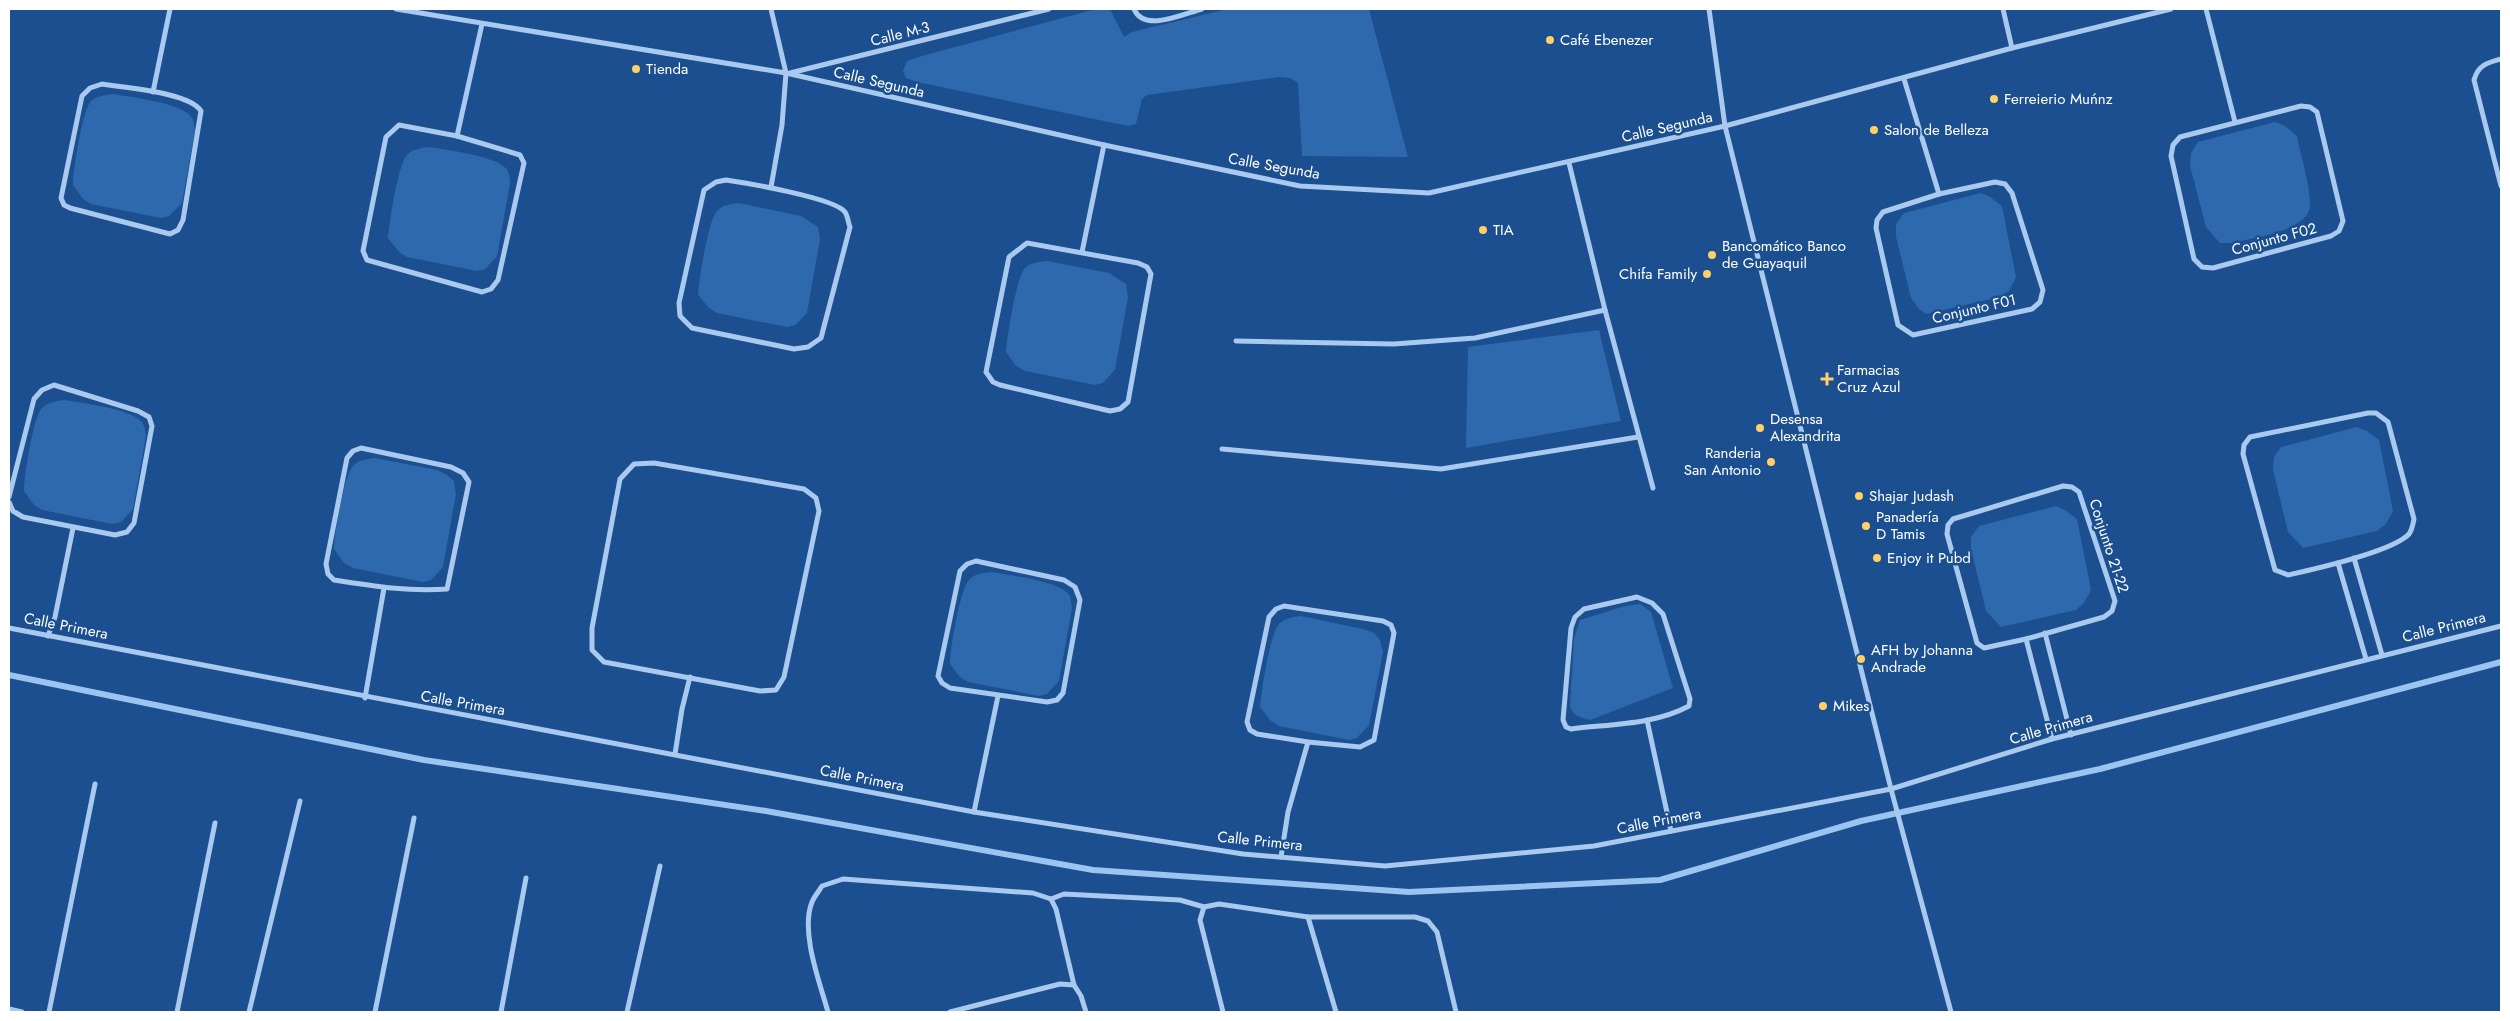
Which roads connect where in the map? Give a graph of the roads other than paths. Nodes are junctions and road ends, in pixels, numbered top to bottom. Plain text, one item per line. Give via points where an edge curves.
1 (170, 9) edge
2 (396, 9) edge
3 (771, 9) edge
4 (1049, 9) edge
5 (1134, 9) edge
6 (1202, 9) edge
7 (1709, 9) edge
8 (2003, 9) edge
9 (2171, 9) edge
10 (2206, 9) edge
11 (482, 24) junction
12 (2012, 48) junction
13 (2501, 59) edge
14 (786, 73) junction
15 (1904, 79) junction
16 (153, 92) junction
17 (2235, 122) junction
18 (1725, 126) junction
19 (457, 136) junction
20 (1104, 145) junction
21 (1569, 163) junction
22 (2501, 186) edge
23 (772, 187) junction
24 (1939, 194) junction
25 (1082, 252) junction
26 (1605, 310) junction
27 (1236, 341) dead end
28 (1638, 437) junction
29 (1222, 449) dead end
30 (1653, 488) dead end
31 (9, 497) edge
32 (9, 502) edge
33 (73, 528) junction
34 (2354, 558) junction
35 (2338, 563) junction
36 (384, 588) junction
37 (2501, 626) edge
38 (9, 628) edge
39 (2045, 633) junction
40 (48, 636) junction
41 (2026, 639) junction
42 (2382, 655) junction
43 (2366, 659) junction
44 (690, 676) junction
45 (998, 696) junction
46 (366, 698) junction
47 (1648, 720) junction
48 (2071, 734) junction
49 (2052, 739) junction
50 (1308, 742) junction
51 (675, 754) junction
52 (95, 784) dead end
53 (1891, 789) junction
54 (300, 801) dead end
55 (974, 812) junction
56 (414, 818) dead end
57 (215, 823) dead end
58 (1671, 831) junction
59 (1281, 857) junction
60 (660, 866) dead end
61 (526, 878) dead end
62 (1051, 899) junction
63 (1204, 907) junction
64 (1308, 917) junction
65 (1074, 985) junction
66 (9, 1009) edge
67 (22, 1012) edge
68 (49, 1012) edge
69 (178, 1012) edge
70 (249, 1012) edge
71 (375, 1012) edge
72 (501, 1012) edge
73 (628, 1012) edge
74 (828, 1012) edge
75 (950, 1012) edge
76 (1086, 1012) edge
77 (1223, 1012) edge
78 (1336, 1012) edge
79 (1456, 1012) edge
80 (1951, 1012) edge

1 - 16 street
2 - 11 street, Calle Segunda
3 - 14 street
4 - 14 street, Calle M-3
5 - 6 street via 1136,15 1145,20 1158,20
7 - 18 street
8 - 12 street
9 - 12 street, Calle Segunda
10 - 17 street
11 - 14 street, Calle Segunda
11 - 19 street
12 - 15 street, Calle Segunda
13 - 22 street via 2485,63 2476,72 2474,80
14 - 20 street, Calle Segunda
14 - 23 street
15 - 18 street, Calle Segunda
15 - 24 street
16 - 16 street via 188,101 201,111 183,220 178,230 170,234 64,205 61,198 82,96 90,88 102,84
17 - 17 street, Conjunto F02 via 2180,137 2173,145 2171,156 2194,259 2202,267 2213,268 2340,231 2343,221 2316,112 2301,106
18 - 21 street, Calle Segunda
18 - 53 street
19 - 19 street via 520,155 524,163 498,280 491,289 482,292 375,264 367,260 363,251 386,137 399,125
20 - 21 street, Calle Segunda via 1300,186 1428,193
20 - 25 street
21 - 26 street
23 - 23 street via 726,180 704,190 679,302 680,316 692,328 794,349 808,348 821,338 850,227 845,212 836,206
24 - 24 street, Conjunto F01 via 1883,212 1877,220 1876,228 1898,325 1913,336 2032,309 2040,302 2043,290 2012,193 2005,184 1995,182
25 - 25 street via 1027,243 1010,257 986,372 1000,385 1110,411 1120,409 1128,402 1151,274 1138,262
26 - 27 street via 1475,338 1394,344
26 - 28 street
28 - 29 street via 1442,469
28 - 30 street
31 - 33 street via 34,399 42,390 54,386 149,417 152,426 134,523 127,532 114,535
32 - 33 street via 13,511 23,517
33 - 40 street via 55,617
34 - 35 street
34 - 35 street via 2400,541 2410,533 2414,519 2388,422 2376,413 2368,413 2250,437 2242,454 2275,570 2288,575
34 - 42 street
35 - 43 street
36 - 36 street via 334,580 328,574 326,564 347,458 361,448 451,467 462,472 469,482 447,589
36 - 46 street
37 - 42 street, Calle Primera
38 - 40 street, Calle Primera
39 - 41 street, Conjunto 21-22
39 - 41 street, Conjunto 21-22 via 2104,617 2112,612 2115,601 2079,492 2072,487 2063,486 1953,519 1948,526 1947,534 1977,643 1984,648
39 - 48 street
40 - 46 street, Calle Primera
41 - 49 street
42 - 43 street, Calle Primera
43 - 48 street, Calle Primera
44 - 44 street via 760,691 776,690 784,677 819,511 816,498 804,489 654,463 634,464 620,479 592,628 592,650 604,662
44 - 51 street
45 - 45 street via 950,688 938,676 960,571 976,561 1064,580 1075,588 1080,600 1063,693 1057,700 1047,702
45 - 55 street
46 - 51 street, Calle Primera
47 - 47 street via 1566,727 1563,720 1571,628 1575,617 1584,609 1637,597 1652,603 1663,614 1690,699 1689,706 1678,712
47 - 58 street
48 - 49 street, Calle Primera
49 - 53 street, Calle Primera
50 - 50 street via 1256,734 1247,722 1269,617 1276,608 1284,606 1383,621 1390,625 1394,633 1374,740 1360,747
50 - 59 street via 1288,812
51 - 55 street, Calle Primera
52 - 68 street
53 - 58 street, Calle Primera
53 - 80 street
54 - 70 street
55 - 59 street, Calle Primera via 1243,854
56 - 71 street
57 - 69 street
58 - 59 street, Calle Primera via 1594,846 1385,866
60 - 73 street
61 - 72 street
62 - 63 street via 1064,894 1180,900
62 - 65 street
62 - 74 street via 1033,893 844,879 822,886 812,903 809,932
63 - 64 street via 1219,904
63 - 77 street via 1200,920
64 - 78 street
64 - 79 street via 1415,917 1428,921 1437,932
65 - 75 street via 1060,984
65 - 76 street
66 - 67 street

